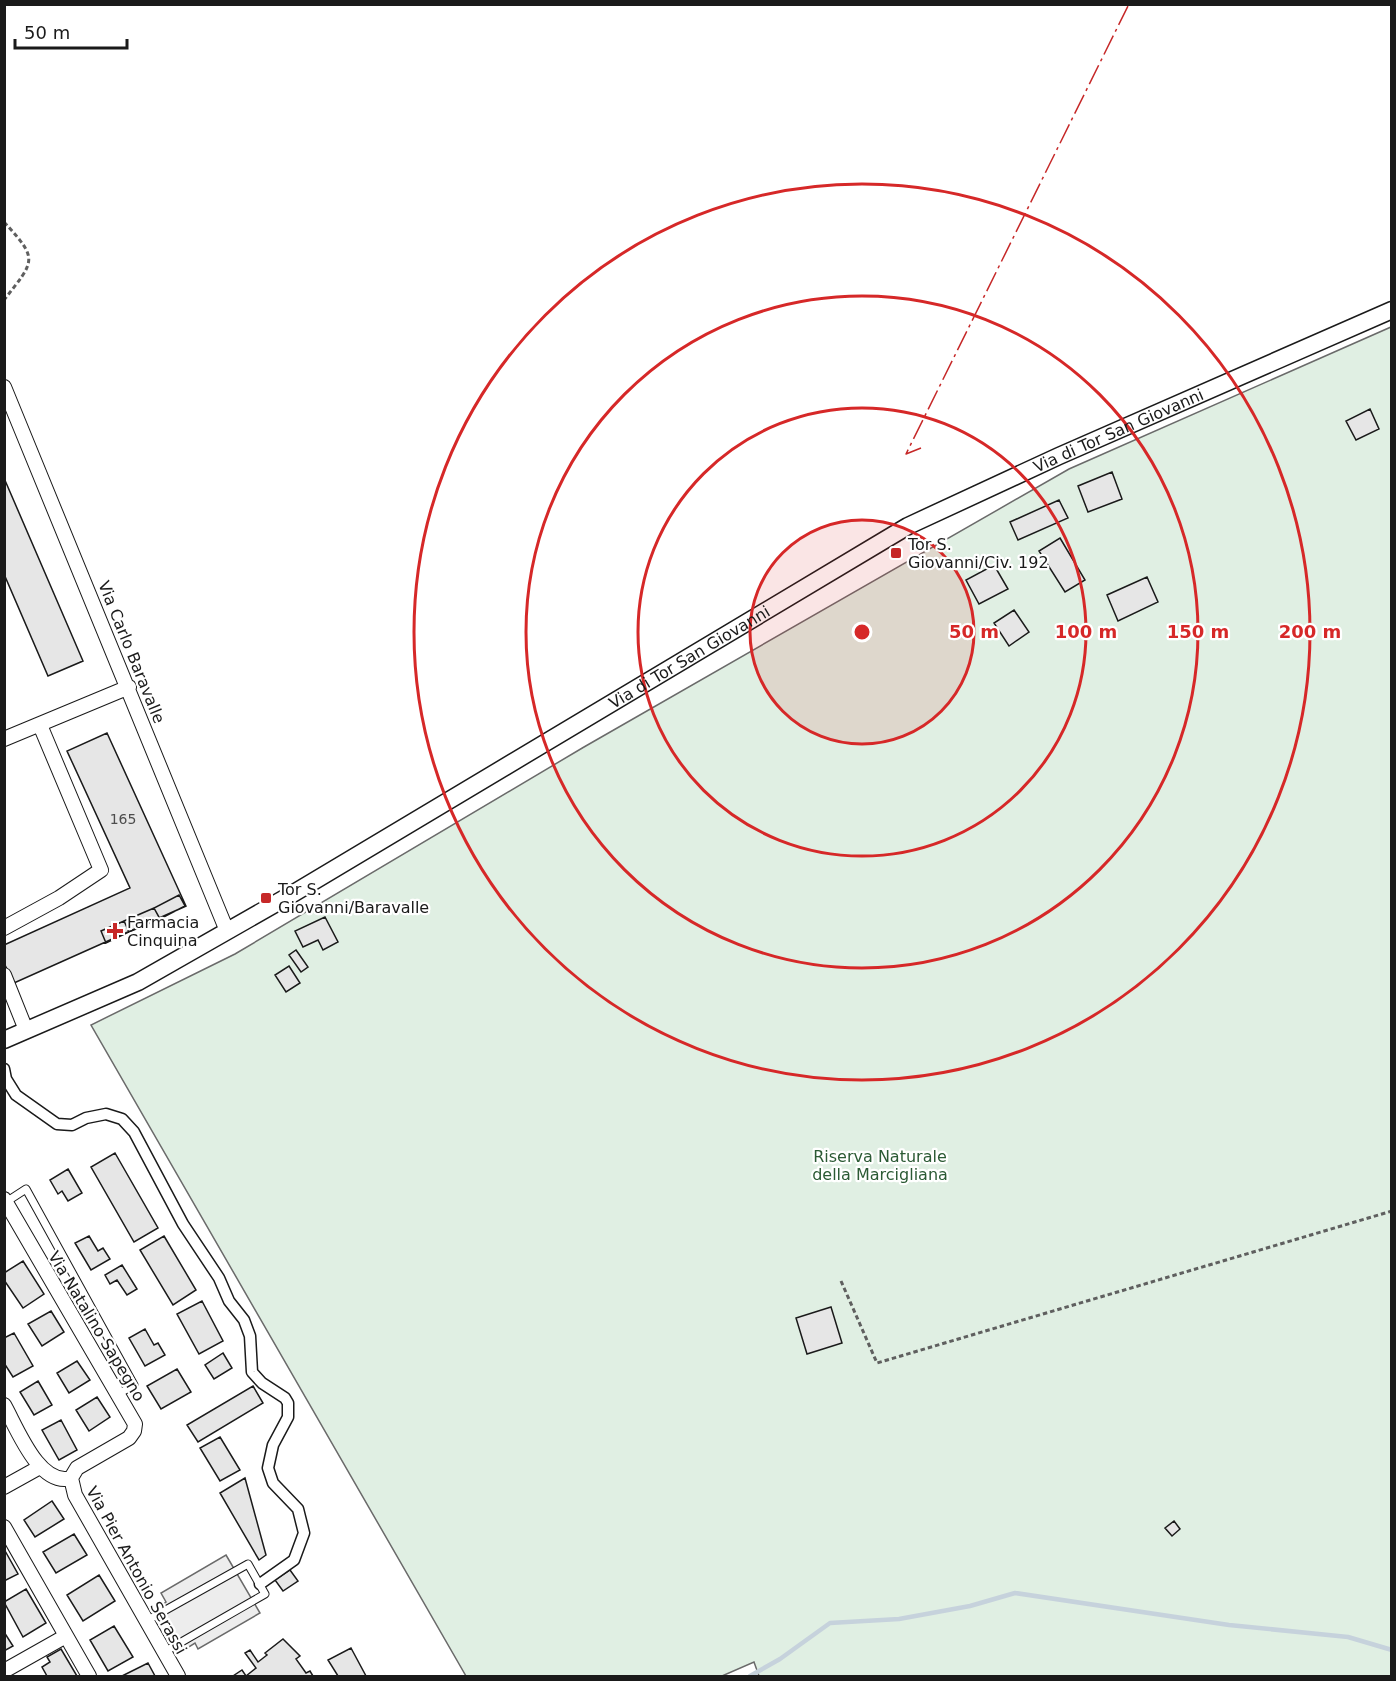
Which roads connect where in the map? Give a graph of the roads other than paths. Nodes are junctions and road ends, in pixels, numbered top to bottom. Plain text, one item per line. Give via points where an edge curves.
1 (1392, 310) edge
2 (4, 387) edge
3 (129, 687) junction
4 (40, 725) junction
5 (4, 739) edge
6 (4, 928) edge
7 (227, 931) junction
8 (4, 975) edge
9 (26, 1030) junction
10 (4, 1040) edge
11 (4, 1069) edge
12 (5, 1201) edge
13 (118, 1394) junction
14 (4, 1405) edge
15 (40, 1467) junction
16 (71, 1478) junction
17 (4, 1487) edge
18 (4, 1527) edge
19 (260, 1584) junction
20 (146, 1621) junction
21 (66, 1636) junction
22 (164, 1652) junction
23 (4, 1671) edge
24 (89, 1677) edge
25 (178, 1677) edge

1 - 7 street, Via di Tor San Giovanni via 908,526
2 - 3 street, Via Carlo Baravalle
3 - 4 street
3 - 7 street, Via Carlo Baravalle
4 - 5 street
4 - 6 street via 101,870
7 - 9 street, Via di Tor San Giovanni via 138,982
8 - 9 street
9 - 10 street, Via di Tor San Giovanni
11 - 19 street via 16,1095 57,1124 72,1125 106,1114 122,1119 134,1132 183,1224 244,1320 250,1336 252,1372 288,1403 288,1417 273,1445 268,1468 273,1483 298,1509 303,1533 294,1560
12 - 13 street, Via Natalino Sapegno
12 - 13 lane via 26,1189 134,1385
13 - 16 street, Via Natalino Sapegno via 134,1420 134,1431 120,1445 77,1468
14 - 15 street
15 - 16 street, Via Pier Antonio Serassi via 53,1477
15 - 17 street
16 - 20 street, Via Pier Antonio Serassi via 74,1492
18 - 21 street
19 - 20 lane via 248,1564
19 - 22 lane via 265,1594
20 - 22 street, Via Pier Antonio Serassi
21 - 23 street
21 - 24 street
22 - 25 street, Via Pier Antonio Serassi

